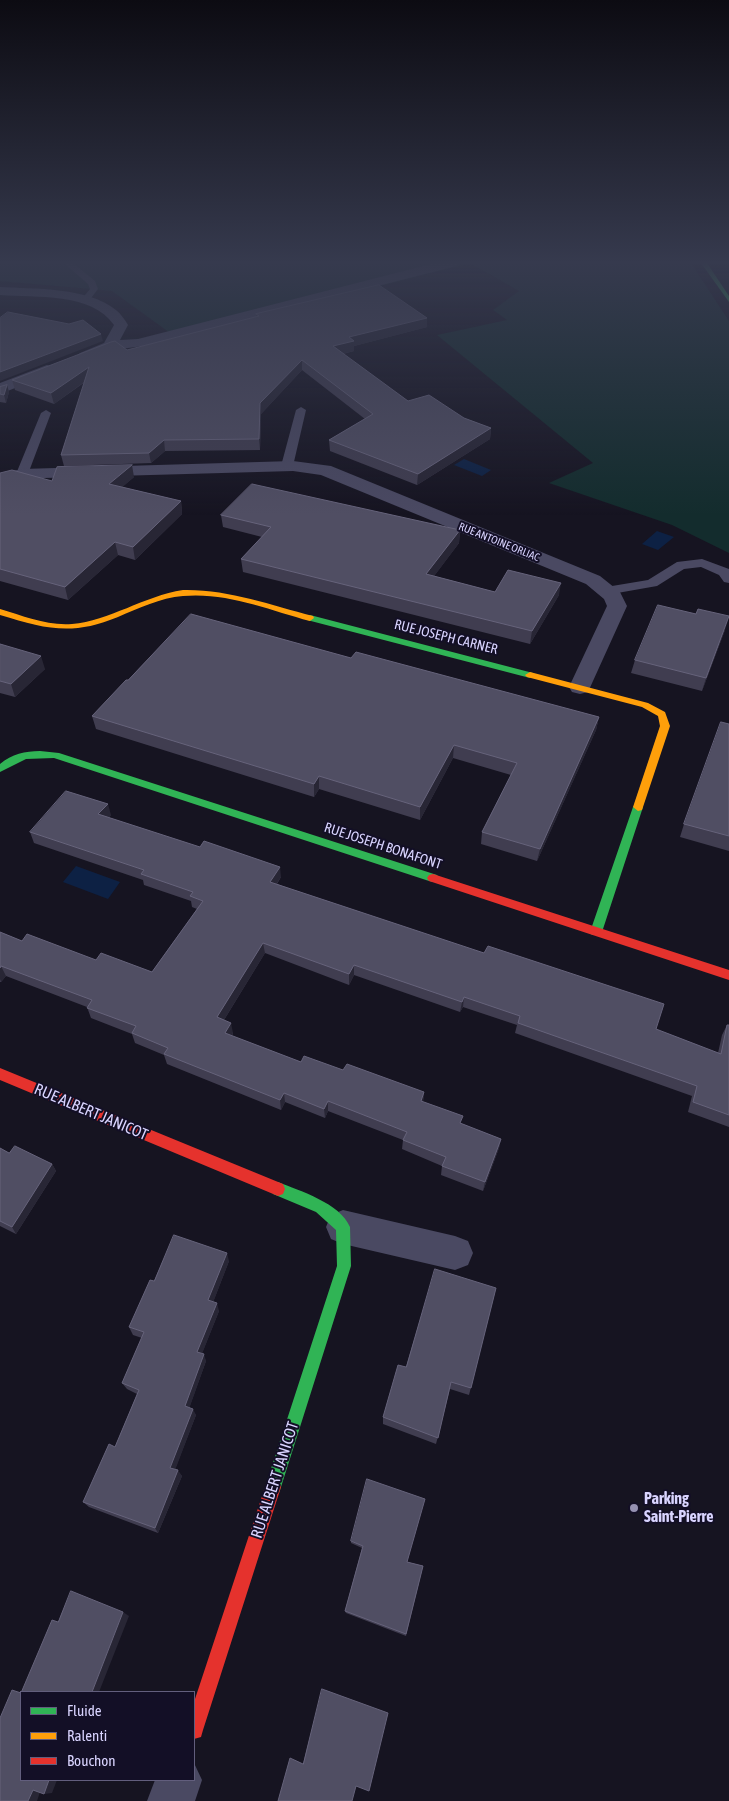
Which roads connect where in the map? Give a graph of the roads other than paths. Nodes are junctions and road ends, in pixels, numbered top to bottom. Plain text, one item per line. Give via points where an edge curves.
1 (107, 347) edge
2 (0, 388) edge
3 (301, 410) dead end
4 (46, 413) dead end
5 (287, 466) junction
6 (22, 474) junction
7 (0, 480) edge
8 (729, 579) edge
9 (606, 591) junction
10 (0, 612) edge
11 (580, 687) junction
12 (0, 769) edge
13 (596, 932) junction
14 (729, 975) edge
15 (0, 1074) edge
16 (343, 1227) junction
17 (455, 1253) dead end
18 (195, 1727) edge
19 (178, 1781) edge
20 (171, 1801) edge

1 - 2 street
3 - 5 lane
4 - 6 lane
5 - 6 street, RUE ANTOINE ORLIAC
5 - 9 street, RUE ANTOINE ORLIAC via 325,470 593,580
6 - 7 street, RUE ANTOINE ORLIAC
8 - 9 lane via 724,572 702,563 681,565 652,583
9 - 11 street via 613,596 617,606
10 - 11 street, RUE JOSEPH CARNER via 70,628 145,601 177,593 210,592
11 - 13 street, RUE JOSEPH CARNER via 645,704 662,714 665,726
12 - 13 street, RUE JOSEPH BONAFONT via 26,752 56,755
13 - 14 street, RUE JOSEPH BONAFONT
15 - 16 street, RUE ALBERT JANICOT via 321,1207
16 - 17 street, RUE ALBERT JANICOT
16 - 18 street, RUE ALBERT JANICOT via 344,1266
19 - 20 street

